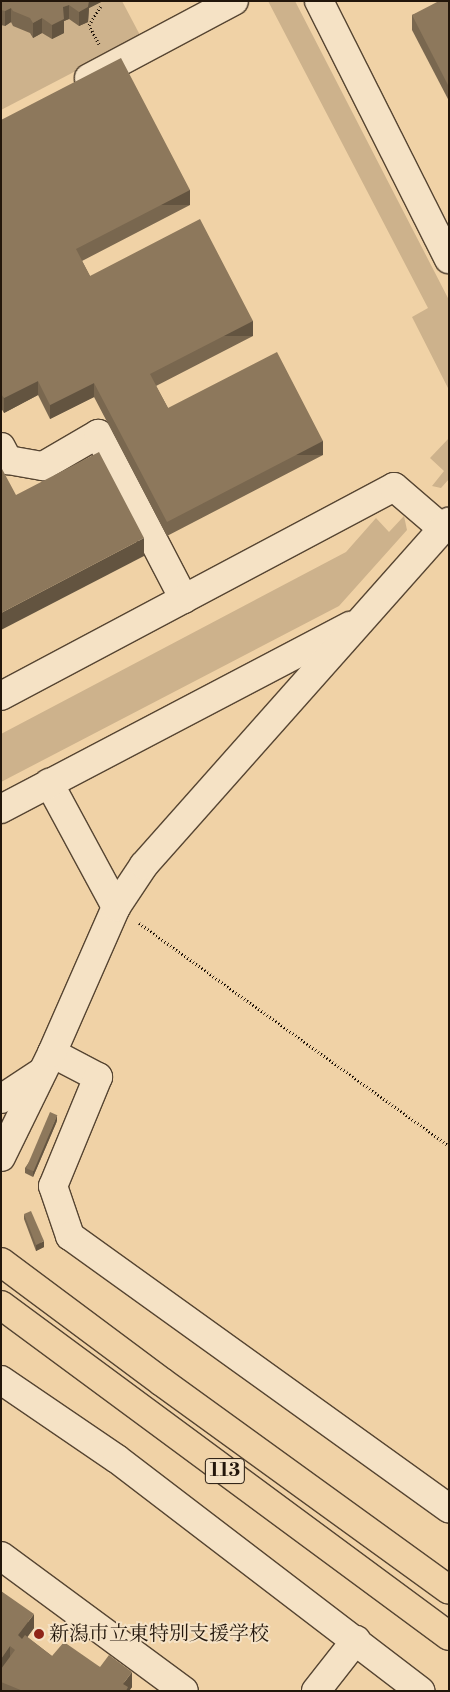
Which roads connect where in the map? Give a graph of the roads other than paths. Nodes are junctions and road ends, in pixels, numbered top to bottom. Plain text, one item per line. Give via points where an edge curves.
1 (234, 1) edge
2 (319, 1) edge
3 (67, 89) edge
4 (449, 259) edge
5 (1, 447) edge
6 (446, 525) edge
7 (184, 599) junction
8 (364, 618) junction
9 (1, 696) edge
10 (49, 783) junction
11 (1, 809) edge
12 (116, 907) junction
13 (47, 1062) junction
14 (1, 1099) edge
15 (1, 1157) edge
16 (1, 1262) edge
17 (1, 1305) edge
18 (1, 1380) edge
19 (449, 1508) edge
20 (1, 1556) edge
21 (449, 1590) edge
22 (449, 1636) edge
23 (356, 1640) junction
24 (184, 1691) edge
25 (316, 1691) edge
26 (420, 1691) edge

1 - 3 street
2 - 4 street
5 - 7 street via 8,460 44,466 98,434
6 - 7 street via 394,487
6 - 8 street
7 - 9 street
8 - 10 street
8 - 12 street via 144,866
10 - 11 street
10 - 12 street
12 - 13 street
13 - 14 street
13 - 15 street
13 - 19 street via 98,1077 53,1186 70,1236
16 - 21 highway, 113
17 - 22 highway, 113
18 - 23 street via 117,1459
20 - 24 street
23 - 25 street
23 - 26 street

